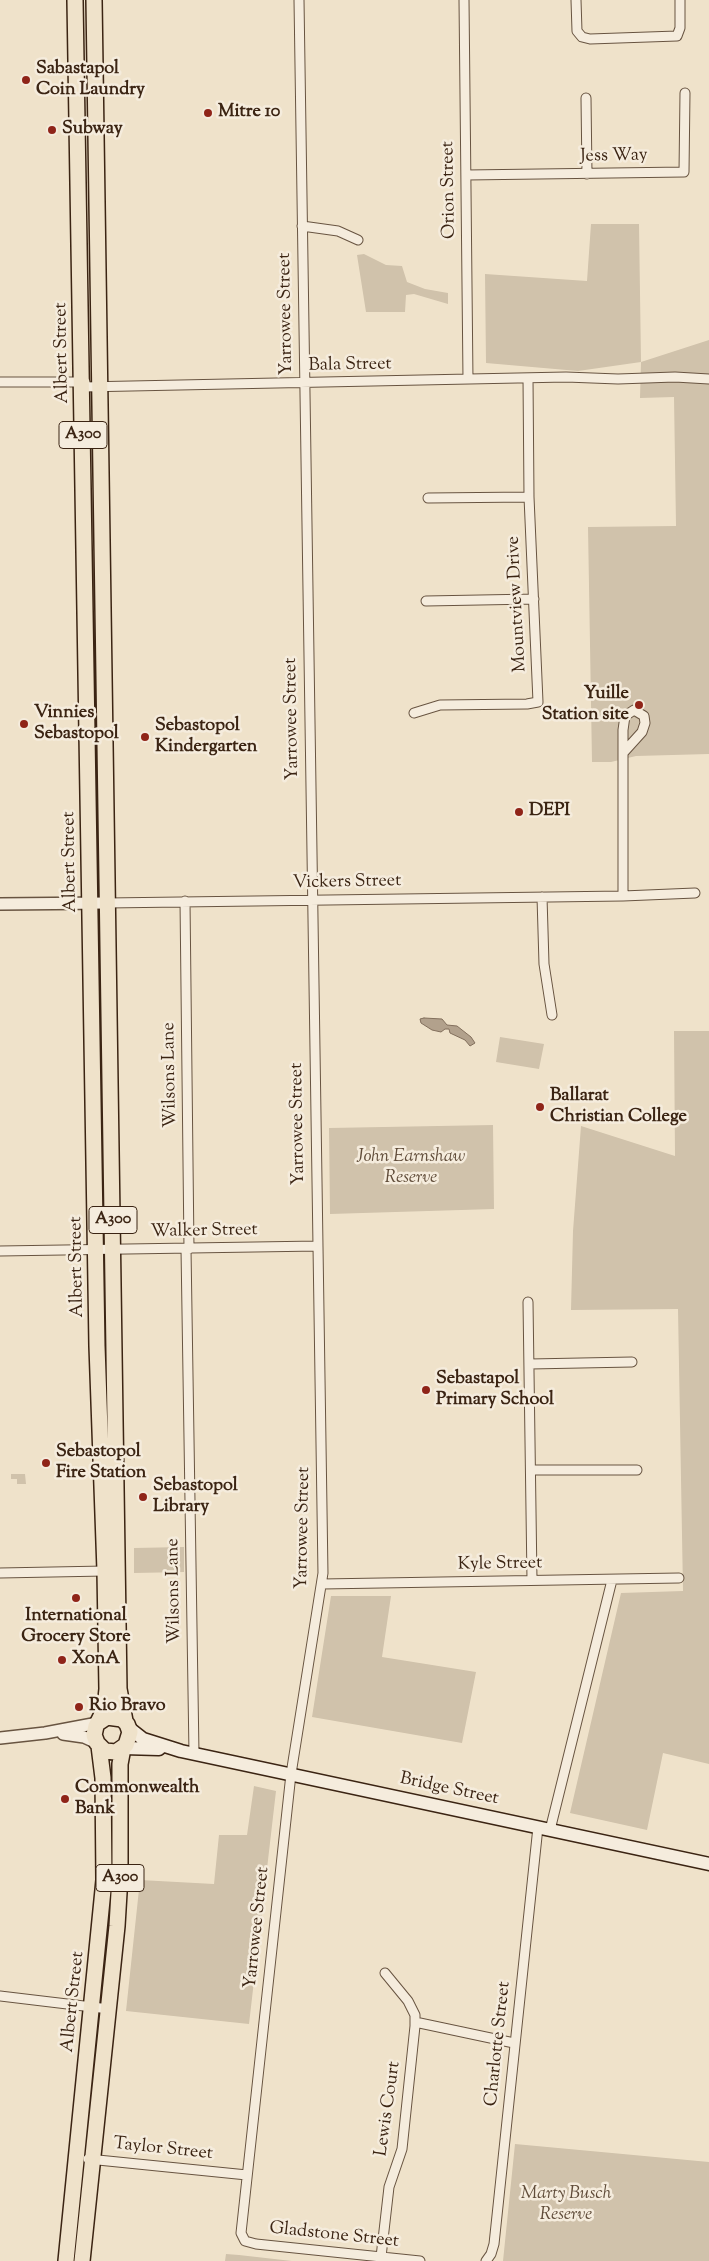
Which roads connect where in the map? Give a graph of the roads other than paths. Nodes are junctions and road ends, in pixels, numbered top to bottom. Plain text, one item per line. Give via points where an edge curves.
1 (76, 0) edge
2 (94, 0) edge
3 (299, 0) edge
4 (464, 0) edge
5 (576, 0) edge
6 (680, 0) edge
7 (96, 92) junction
8 (77, 94) junction
9 (685, 94) dead end
10 (586, 98) dead end
11 (467, 174) junction
12 (587, 174) junction
13 (302, 226) junction
14 (358, 240) dead end
15 (528, 378) junction
16 (468, 379) junction
17 (709, 379) edge
18 (0, 382) edge
19 (305, 383) junction
20 (83, 384) junction
21 (100, 384) junction
22 (529, 497) junction
23 (428, 498) dead end
24 (534, 599) junction
25 (426, 601) dead end
26 (414, 713) dead end
27 (623, 753) dead end
28 (695, 893) dead end
29 (623, 896) junction
30 (542, 897) junction
31 (185, 901) junction
32 (313, 901) junction
33 (107, 902) junction
34 (90, 903) junction
35 (0, 904) edge
36 (552, 1015) dead end
37 (318, 1246) junction
38 (188, 1248) junction
39 (95, 1249) junction
40 (113, 1250) junction
41 (0, 1251) edge
42 (528, 1302) dead end
43 (632, 1362) dead end
44 (530, 1364) junction
45 (531, 1470) junction
46 (637, 1470) dead end
47 (105, 1571) junction
48 (0, 1573) edge
49 (679, 1578) dead end
50 (532, 1580) junction
51 (612, 1580) junction
52 (322, 1584) junction
53 (98, 1723) junction
54 (127, 1725) junction
55 (45, 1733) junction
56 (0, 1738) edge
57 (98, 1745) junction
58 (123, 1748) junction
59 (181, 1751) junction
60 (194, 1754) junction
61 (291, 1774) junction
62 (544, 1829) junction
63 (709, 1864) edge
64 (385, 1973) dead end
65 (0, 1996) edge
66 (92, 2006) junction
67 (109, 2008) junction
68 (415, 2022) junction
69 (514, 2043) junction
70 (76, 2158) junction
71 (93, 2159) junction
72 (247, 2175) junction
73 (245, 2241) joint
74 (381, 2257) junction
75 (66, 2261) edge
76 (82, 2261) edge
77 (420, 2261) edge
78 (486, 2261) edge

1 - 8 highway, Albert Street / A300
2 - 7 highway, Albert Street / A300
3 - 13 street, Yarrowee Street
4 - 11 street, Orion Street
5 - 6 street via 577,31 582,37 592,39 677,36
7 - 8 highway
7 - 21 highway, Albert Street / A300
8 - 20 highway, Albert Street / A300
9 - 12 street, Jess Way via 684,172
10 - 12 street
11 - 12 street, Jess Way
11 - 16 street, Orion Street
13 - 14 street via 338,231
13 - 19 street, Yarrowee Street
15 - 16 street, Bala Street
15 - 17 street, Bala Street
15 - 22 street, Mountview Drive
16 - 19 street, Bala Street
18 - 20 street, Bala Street
19 - 21 street, Bala Street
19 - 32 street, Yarrowee Street
20 - 21 street, Bala Street
20 - 34 highway, Albert Street / A300
21 - 33 highway, Albert Street / A300
22 - 23 street
22 - 24 street, Mountview Drive
24 - 25 street
24 - 26 street, Mountview Drive via 538,702 440,705
27 - 29 street
28 - 29 street, Vickers Street
29 - 30 street, Vickers Street
30 - 32 street, Vickers Street
30 - 36 street via 544,964
31 - 32 street, Vickers Street
31 - 33 street, Vickers Street
31 - 38 street, Wilsons Lane
32 - 37 street, Yarrowee Street
33 - 34 street, Vickers Street
33 - 40 highway, Albert Street / A300
34 - 35 street, Vickers Street
34 - 39 highway, Albert Street / A300
37 - 38 street, Walker Street
37 - 52 street, Yarrowee Street
38 - 40 street, Walker Street
38 - 60 street, Wilsons Lane
39 - 40 street, Walker Street
39 - 41 street, Walker Street
39 - 47 highway, Albert Street / A300
40 - 54 highway, Albert Street / A300 via 119,1689
42 - 44 street
43 - 44 street
44 - 45 street
45 - 46 street
45 - 50 street
47 - 48 street
47 - 53 highway, Albert Street / A300 via 107,1695
49 - 51 street, Kyle Street
50 - 51 street, Kyle Street
50 - 52 street, Kyle Street
51 - 62 street, Charlotte Street
52 - 61 street, Yarrowee Street
53 - 54 highway via 111,1716
53 - 55 street
53 - 57 highway via 94,1735
54 - 58 highway via 130,1737
54 - 59 main road via 143,1738
55 - 56 street
55 - 57 street via 82,1736
57 - 58 highway via 113,1752
57 - 66 highway, Albert Street / A300 via 103,1778 104,1880
58 - 59 main road
58 - 67 highway, Albert Street / A300 via 120,1764 120,1876
59 - 60 main road, Bridge Street
60 - 61 main road, Bridge Street
61 - 62 main road, Bridge Street
61 - 72 street, Yarrowee Street
62 - 63 main road, Bridge Street
62 - 69 street, Charlotte Street
64 - 68 street, Lewis Court via 408,2001
65 - 66 street
66 - 67 street
66 - 70 highway, Albert Street / A300
67 - 71 highway, Albert Street / A300
68 - 69 street
68 - 74 street, Lewis Court via 402,2148 389,2187
69 - 78 street, Charlotte Street via 494,2244
70 - 71 street, Taylor Street
70 - 75 highway, Albert Street / A300
71 - 72 street, Taylor Street
71 - 76 highway, Albert Street / A300
72 - 73 street, Yarrowee Street via 241,2231
73 - 74 street, Gladstone Street
74 - 77 street, Gladstone Street

